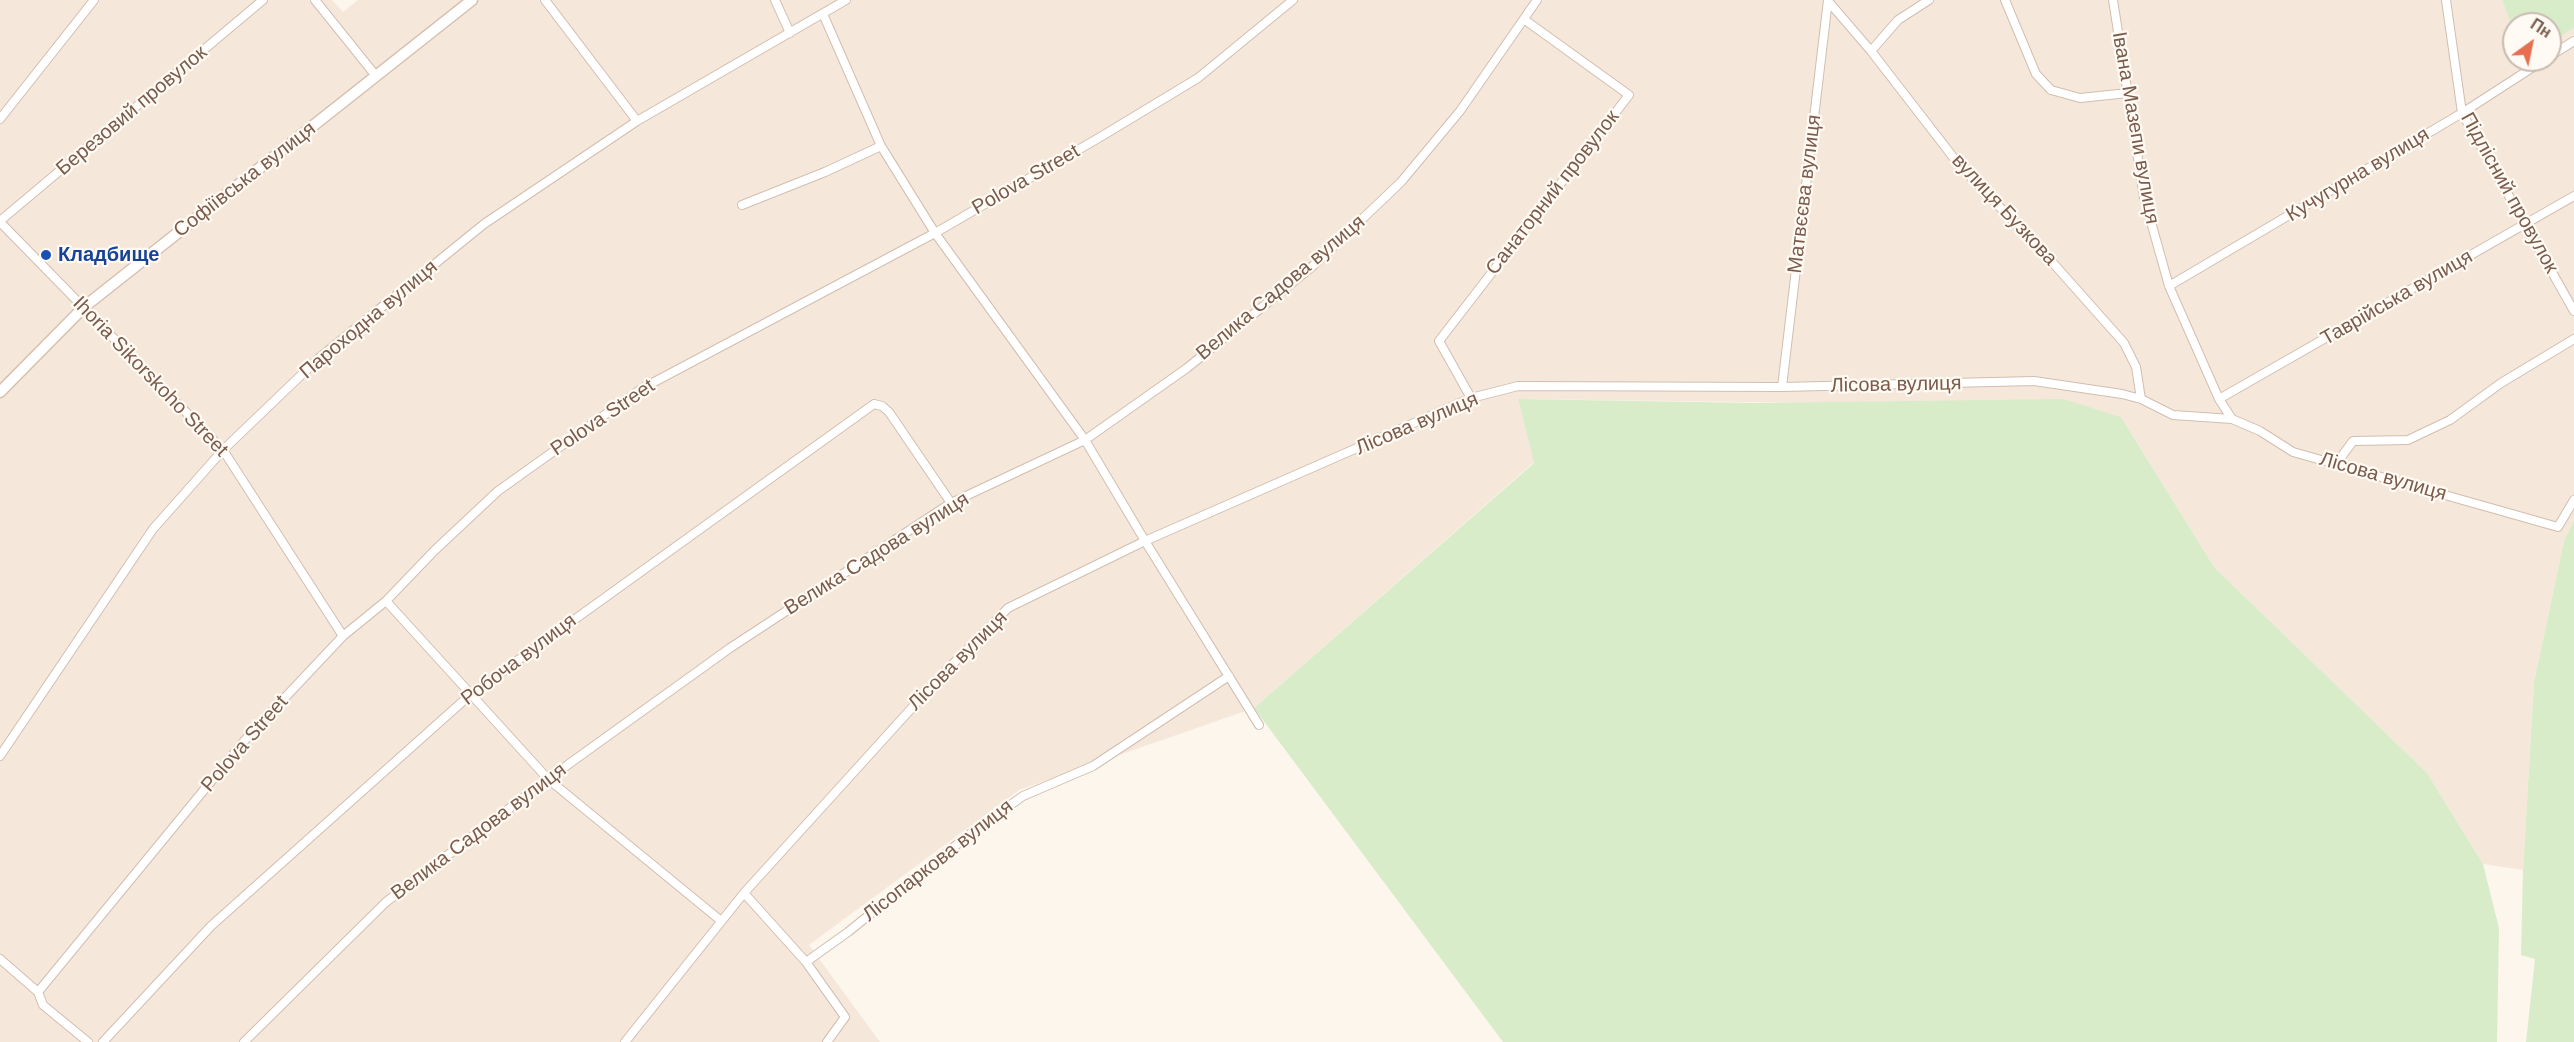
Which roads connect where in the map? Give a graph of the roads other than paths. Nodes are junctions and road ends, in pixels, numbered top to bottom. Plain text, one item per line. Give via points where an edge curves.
1 (94, 0) edge
2 (263, 0) edge
3 (315, 0) edge
4 (472, 0) edge
5 (545, 0) edge
6 (774, 0) edge
7 (846, 0) edge
8 (1293, 0) edge
9 (1537, 0) edge
10 (1828, 0) edge
11 (1929, 0) edge
12 (2005, 0) edge
13 (2113, 0) edge
14 (2446, 0) edge
15 (823, 14) junction
16 (1525, 20) junction
17 (790, 33) junction
18 (1871, 51) junction
19 (2525, 72) edge
20 (376, 76) junction
21 (2128, 93) junction
22 (2462, 113) junction
23 (0, 119) edge
24 (637, 121) junction
25 (881, 146) junction
26 (2574, 196) edge
27 (742, 205) dead end
28 (0, 221) edge
29 (2526, 225) junction
30 (935, 233) junction
31 (2169, 286) junction
32 (84, 307) junction
33 (2574, 311) edge
34 (2574, 339) edge
35 (1782, 387) junction
36 (0, 392) edge
37 (1471, 398) junction
38 (2140, 399) junction
39 (2220, 399) junction
40 (2232, 419) junction
41 (1085, 440) junction
42 (223, 450) junction
43 (2336, 464) junction
44 (2574, 500) edge
45 (951, 503) junction
46 (1145, 541) junction
47 (386, 601) junction
48 (343, 636) junction
49 (1229, 676) junction
50 (471, 694) junction
51 (1259, 725) dead end
52 (0, 756) edge
53 (548, 778) junction
54 (744, 893) junction
55 (720, 920) junction
56 (0, 959) edge
57 (806, 962) junction
58 (38, 992) junction
59 (88, 1042) edge
60 (103, 1042) edge
61 (244, 1042) edge
62 (625, 1042) edge
63 (827, 1042) edge

1 - 23 street
2 - 28 street, Березовий провулок
3 - 20 street
4 - 20 street, Софіївська вулиця
5 - 24 street
6 - 17 street
7 - 15 street, Пароходна вулиця
8 - 30 street, Polova Street via 1198,78
9 - 16 street, Велика Садова вулиця
10 - 18 street, вулиця Бузкова
10 - 35 street, Матвєєва вулиця
11 - 18 street via 1898,20
12 - 21 street via 2036,74 2051,90 2080,98
13 - 21 street, Івана Мазепи вулиця
14 - 22 street, Підлісний провулок
15 - 17 street, Пароходна вулиця
15 - 25 street
16 - 37 street, Санаторний провулок via 1629,95 1439,340
16 - 41 street, Велика Садова вулиця via 1460,111 1401,182 1323,257 1187,368
17 - 24 street, Пароходна вулиця
18 - 38 street, вулиця Бузкова via 1959,166 2124,343 2136,367
19 - 22 street, Кучугурна вулиця
20 - 32 street, Софіївська вулиця
21 - 31 street, Івана Мазепи вулиця via 2144,197
22 - 29 street, Підлісний провулок
22 - 31 street, Кучугурна вулиця
24 - 42 street, Пароходна вулиця via 484,224 319,358
25 - 27 street
25 - 30 street
26 - 29 street, Таврійська вулиця
28 - 32 street, Ihoria Sikorskoho Street
29 - 33 street, Підлісний провулок
29 - 39 street, Таврійська вулиця
30 - 41 street
30 - 47 street, Polova Street via 641,389 498,492 435,549
31 - 39 street, Івана Мазепи вулиця
32 - 36 street, Софіївська вулиця
32 - 42 street, Ihoria Sikorskoho Street
34 - 43 street via 2501,383 2450,420 2408,440 2353,441
35 - 37 street, Лісова вулиця via 1518,386
35 - 38 street, Лісова вулиця via 2034,381
37 - 46 street, Лісова вулиця
38 - 40 street, Лісова вулиця via 2173,415
39 - 40 street, Івана Мазепи вулиця
40 - 43 street, Лісова вулиця via 2293,452
41 - 45 street, Велика Садова вулиця
41 - 46 street
42 - 48 street, Ihoria Sikorskoho Street
42 - 52 street, Пароходна вулиця via 153,529
43 - 44 street, Лісова вулиця via 2558,527
45 - 50 street, Робоча вулиця via 889,412 874,404
45 - 53 street, Велика Садова вулиця via 730,648
46 - 49 street
46 - 54 street, Лісова вулиця via 1008,608 923,695
47 - 48 street, Polova Street
47 - 50 street
48 - 58 street, Polova Street via 245,740
49 - 51 street
49 - 57 street, Лісопаркова вулиця via 1093,766 1023,796
50 - 53 street
50 - 60 street, Робоча вулиця via 211,926
53 - 55 street
53 - 61 street, Велика Садова вулиця via 386,902
54 - 55 street, Лісова вулиця
54 - 57 street
55 - 62 street, Лісова вулиця
56 - 58 street
57 - 63 street via 845,1017
58 - 59 street via 43,1005

